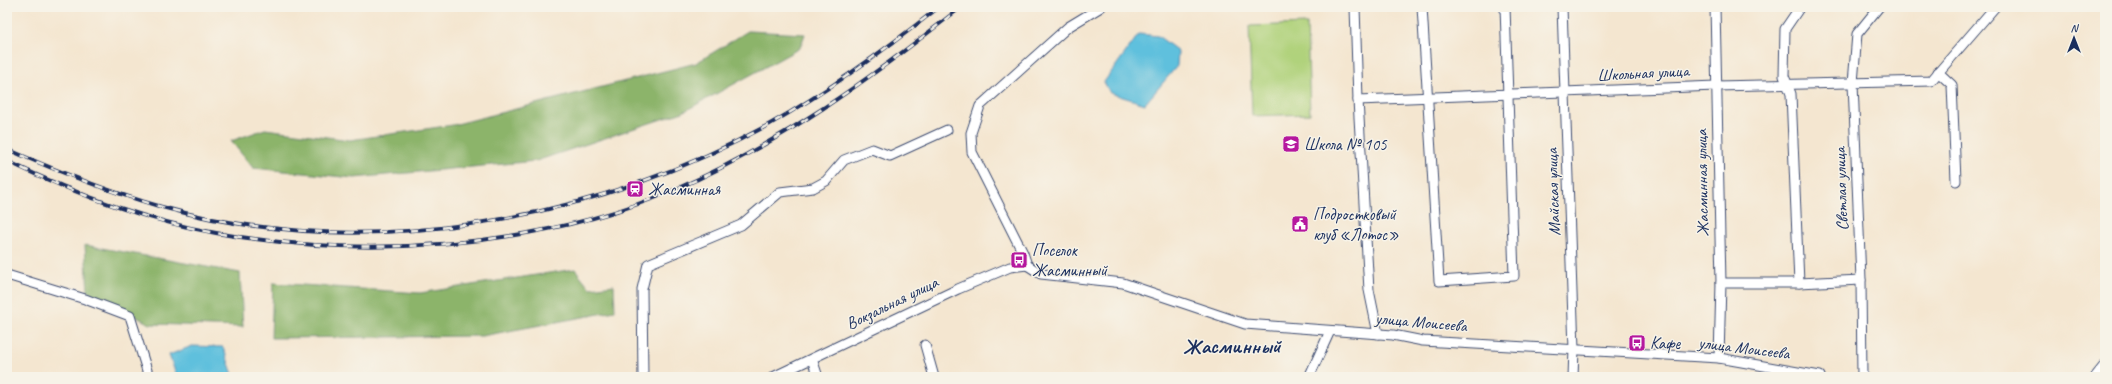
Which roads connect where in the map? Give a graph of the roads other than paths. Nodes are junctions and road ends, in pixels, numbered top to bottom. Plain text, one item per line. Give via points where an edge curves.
1 (1101, 7) edge
2 (1355, 7) edge
3 (1422, 7) edge
4 (1505, 7) edge
5 (1562, 7) edge
6 (1715, 7) edge
7 (1800, 7) edge
8 (1878, 7) edge
9 (1995, 7) edge
10 (1938, 72) junction
11 (1853, 83) junction
12 (1786, 85) junction
13 (1716, 86) junction
14 (1566, 92) junction
15 (1508, 94) junction
16 (1427, 98) junction
17 (1358, 100) junction
18 (947, 130) dead end
19 (1956, 181) dead end
20 (1027, 265) junction
21 (7, 275) edge
22 (1861, 280) junction
23 (1721, 283) junction
24 (1799, 283) junction
25 (1330, 331) junction
26 (1378, 334) junction
27 (925, 345) dead end
28 (1574, 349) junction
29 (1719, 358) junction
30 (812, 359) junction
31 (2105, 367) edge
32 (1820, 376) dead end
33 (149, 377) edge
34 (643, 377) edge
35 (773, 377) edge
36 (818, 377) edge
37 (934, 377) edge
38 (1309, 377) edge
39 (1573, 377) edge
40 (1862, 377) edge
41 (2098, 377) edge

1 - 20 street via 1068,27 980,106 971,133 972,152
2 - 17 street
3 - 16 street
4 - 15 street
5 - 14 street, Майская улица
6 - 13 street, Жасминная улица
7 - 12 street via 1785,29
8 - 11 street, Светлая улица via 1856,34
9 - 10 street
10 - 11 street, Школьная улица via 1931,81
10 - 19 street via 1952,85
11 - 12 street, Школьная улица
11 - 22 street, Светлая улица
12 - 13 street, Школьная улица
12 - 24 street via 1791,94
13 - 14 street, Школьная улица
13 - 23 street, Жасминная улица
14 - 15 street, Школьная улица
14 - 28 street, Майская улица
15 - 16 street, Школьная улица
15 - 16 street via 1514,276 1439,281
16 - 17 street, Школьная улица
17 - 26 street via 1369,290
18 - 34 street via 890,156 872,149 844,160 826,181 813,188 780,192 741,225 648,264 642,289
20 - 25 street, улица Моисеева via 1041,274 1123,283 1245,324
20 - 30 street, Вокзальная улица via 1010,267 958,289
21 - 33 street via 130,316
22 - 24 street
22 - 40 street, Светлая улица
23 - 24 street
23 - 29 street, Жасминная улица
25 - 26 street, улица Моисеева
25 - 38 street
26 - 28 street, улица Моисеева via 1423,341
27 - 37 street
28 - 29 street, улица Моисеева
28 - 39 street, Майская улица
29 - 32 street, улица Моисеева
30 - 35 street, Вокзальная улица
30 - 36 street
31 - 41 main road

